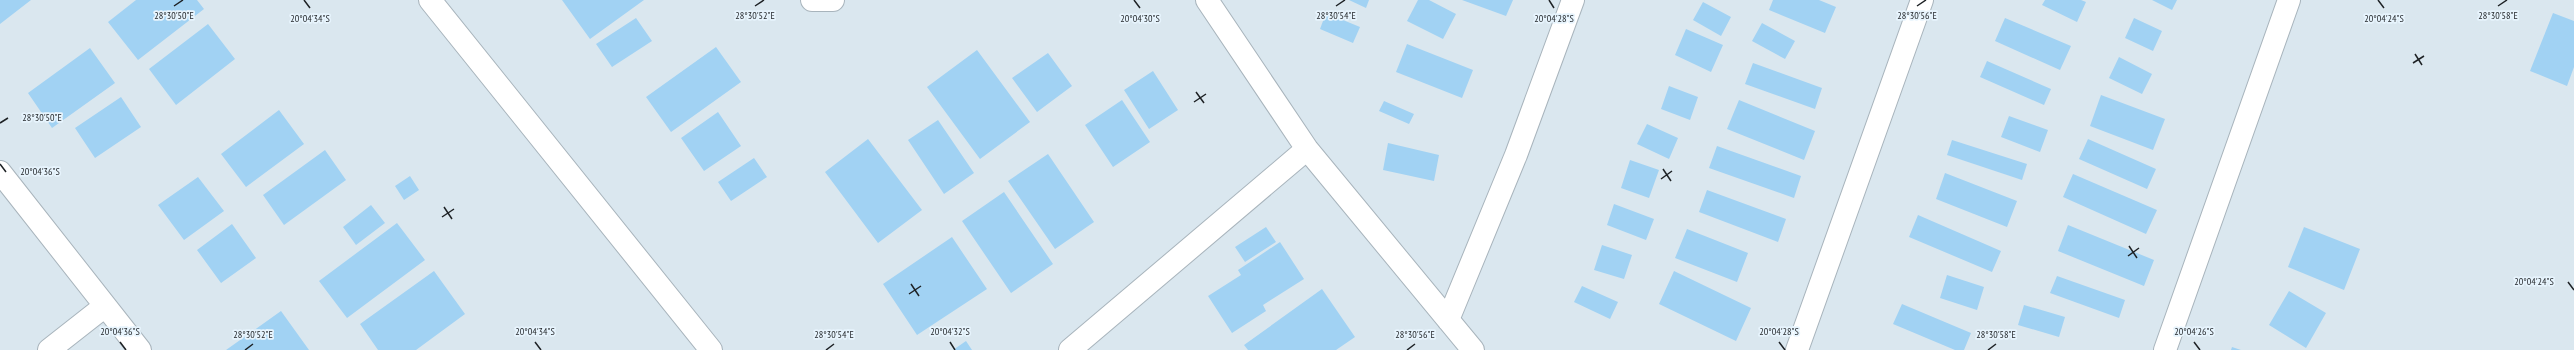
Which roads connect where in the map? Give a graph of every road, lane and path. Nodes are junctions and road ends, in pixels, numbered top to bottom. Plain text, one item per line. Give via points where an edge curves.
1 (430, 0) edge
2 (812, 0) edge
3 (833, 0) edge
4 (1207, 0) edge
5 (1573, 0) edge
6 (1922, 0) edge
7 (2289, 0) edge
8 (1307, 150) junction
9 (0, 172) edge
10 (105, 306) junction
11 (1448, 320) junction
12 (49, 350) edge
13 (140, 350) edge
14 (711, 350) edge
15 (1070, 350) edge
16 (1473, 350) edge
17 (1797, 350) edge
18 (2165, 350) edge

1 - 14 street
2 - 3 street
4 - 8 street
5 - 11 street via 1516,156
6 - 17 street
7 - 18 street
8 - 11 street
8 - 15 street
9 - 10 street
10 - 12 street
10 - 13 street
11 - 16 street

